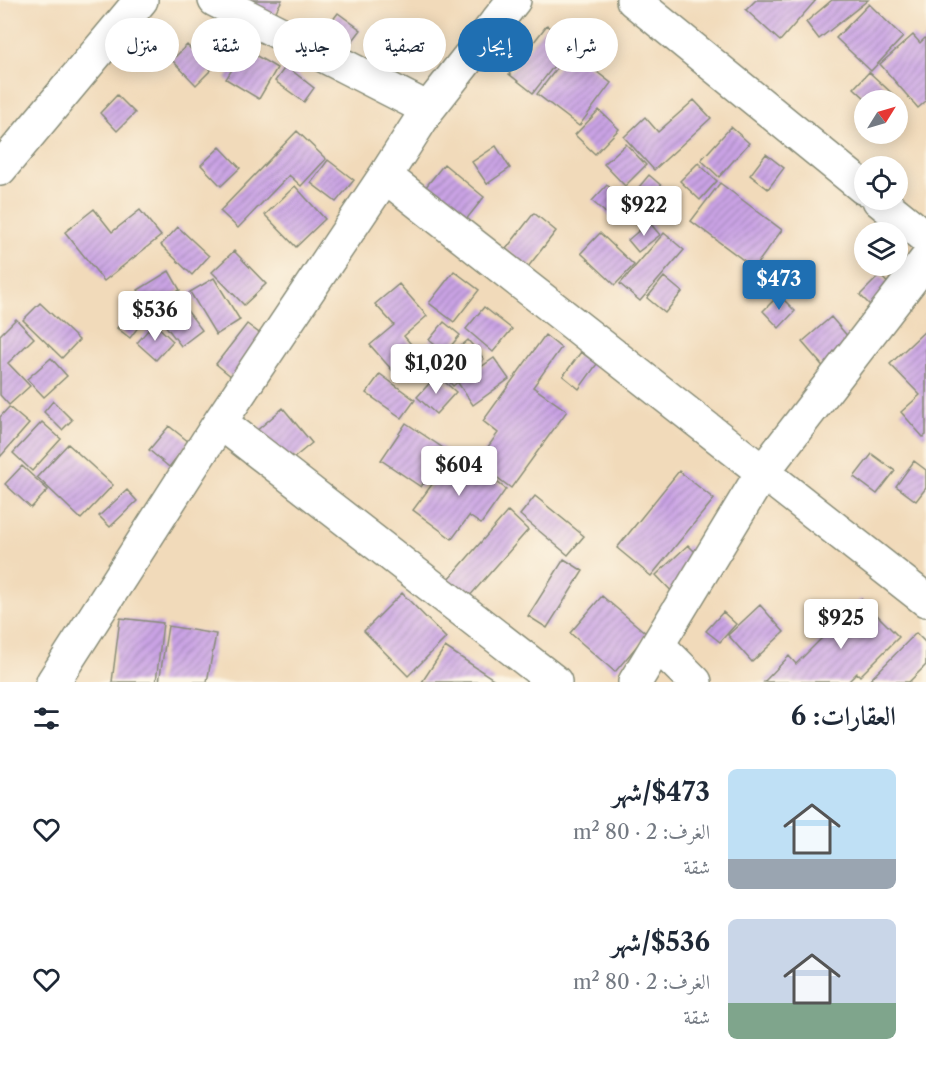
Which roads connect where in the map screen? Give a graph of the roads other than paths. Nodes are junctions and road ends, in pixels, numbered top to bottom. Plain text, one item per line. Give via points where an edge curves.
1 (141, 0) edge
2 (215, 0) edge
3 (514, 0) edge
4 (633, 0) edge
5 (428, 109) junction
6 (0, 169) edge
7 (385, 176) junction
8 (854, 180) edge
9 (891, 210) edge
10 (926, 238) edge
11 (926, 260) edge
12 (220, 422) junction
13 (762, 473) junction
14 (926, 600) edge
15 (659, 646) junction
16 (53, 682) edge
17 (555, 682) edge
18 (635, 682) edge
19 (695, 682) edge

1 - 6 street
2 - 5 street
3 - 5 street
4 - 8 street
5 - 7 street
7 - 12 street
7 - 13 street
9 - 10 street
11 - 13 street
12 - 16 street
12 - 17 street
13 - 14 street
13 - 15 street
15 - 18 street
15 - 19 street

